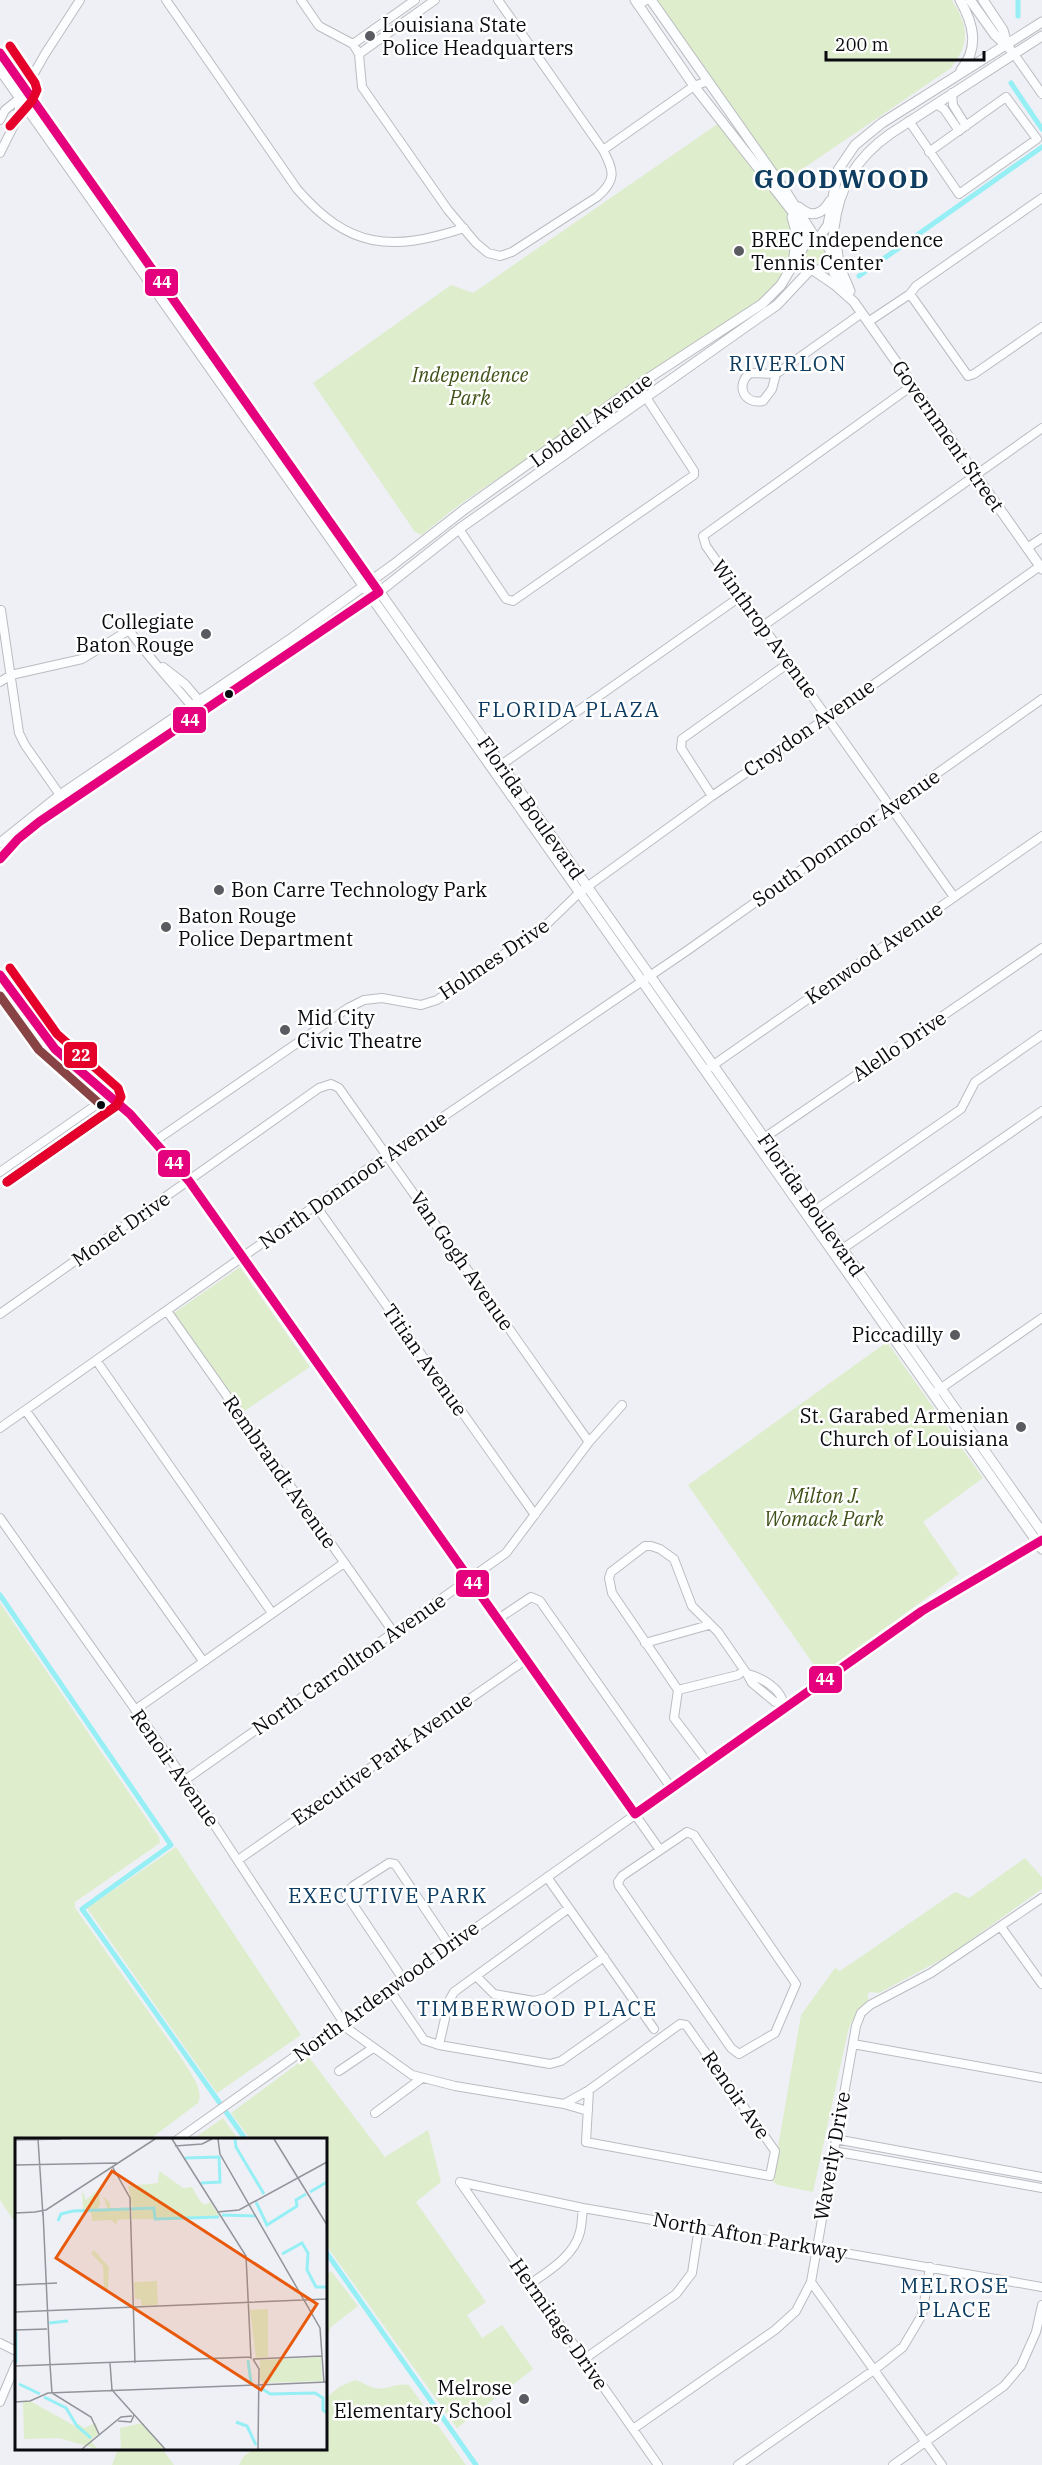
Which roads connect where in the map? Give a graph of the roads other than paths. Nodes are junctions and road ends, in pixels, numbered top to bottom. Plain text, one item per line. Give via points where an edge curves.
1 (80, 0) edge
2 (166, 0) edge
3 (301, 0) edge
4 (415, 0) edge
5 (435, 0) edge
6 (498, 0) edge
7 (651, 0) edge
8 (960, 0) edge
9 (970, 0) edge
10 (983, 0) edge
11 (640, 2) edge
12 (1042, 22) edge
13 (1042, 36) edge
14 (680, 43) junction
15 (352, 44) junction
16 (1007, 45) junction
17 (670, 50) junction
18 (0, 53) edge
19 (359, 54) junction
20 (1014, 54) junction
21 (0, 70) edge
22 (956, 75) junction
23 (708, 81) junction
24 (694, 86) junction
25 (952, 93) junction
26 (22, 94) junction
27 (1042, 94) edge
28 (936, 104) junction
29 (0, 120) edge
30 (909, 121) junction
31 (882, 123) junction
32 (966, 126) junction
33 (959, 131) junction
34 (890, 134) junction
35 (603, 150) junction
36 (929, 152) junction
37 (0, 153) edge
38 (838, 170) junction
39 (849, 176) junction
40 (87, 193) junction
41 (1042, 198) edge
42 (831, 200) junction
43 (788, 201) junction
44 (119, 223) junction
45 (464, 228) junction
46 (834, 232) junction
47 (817, 239) junction
48 (802, 248) junction
49 (830, 257) junction
50 (794, 266) junction
51 (812, 270) junction
52 (824, 277) junction
53 (803, 278) junction
54 (850, 291) junction
55 (910, 294) junction
56 (168, 300) junction
57 (854, 302) junction
58 (862, 313) junction
59 (868, 322) junction
60 (1042, 327) edge
61 (776, 374) junction
62 (913, 385) junction
63 (638, 386) junction
64 (645, 396) junction
65 (1042, 428) edge
66 (976, 474) junction
67 (498, 486) junction
68 (459, 529) junction
69 (1042, 538) edge
70 (1028, 549) junction
71 (1041, 568) edge
72 (371, 589) junction
73 (741, 596) junction
74 (1, 610) edge
75 (763, 626) junction
76 (790, 662) junction
77 (10, 675) junction
78 (228, 680) junction
79 (0, 682) edge
80 (1042, 699) edge
81 (195, 702) junction
82 (456, 709) junction
83 (203, 713) junction
84 (828, 717) junction
85 (166, 737) junction
86 (501, 765) junction
87 (95, 771) junction
88 (60, 795) junction
89 (712, 796) junction
90 (67, 805) junction
91 (891, 807) junction
92 (1042, 836) edge
93 (0, 843) edge
94 (0, 859) edge
95 (583, 890) junction
96 (954, 897) junction
97 (615, 943) junction
98 (1042, 948) edge
99 (638, 960) junction
100 (0, 975) edge
101 (646, 979) junction
102 (1042, 1035) edge
103 (709, 1068) junction
104 (331, 1084) joint
105 (109, 1096) junction
106 (1042, 1111) edge
107 (155, 1141) junction
108 (760, 1141) junction
109 (387, 1155) junction
110 (0, 1172) edge
111 (189, 1181) junction
112 (316, 1206) junction
113 (811, 1213) junction
114 (838, 1252) junction
115 (243, 1257) junction
116 (167, 1311) junction
117 (0, 1314) edge
118 (1042, 1318) edge
119 (96, 1360) junction
120 (937, 1391) junction
121 (622, 1404) dead end
122 (26, 1411) junction
123 (0, 1428) edge
124 (589, 1442) junction
125 (535, 1515) junction
126 (0, 1518) edge
127 (1042, 1532) edge
128 (1041, 1544) edge
129 (344, 1563) junction
130 (469, 1579) junction
131 (272, 1613) junction
132 (498, 1619) junction
133 (709, 1625) junction
134 (394, 1633) junction
135 (645, 1643) junction
136 (526, 1659) junction
137 (203, 1661) junction
138 (745, 1672) junction
139 (678, 1690) junction
140 (784, 1705) junction
141 (135, 1710) junction
142 (708, 1763) junction
143 (185, 1780) junction
144 (672, 1789) junction
145 (636, 1814) junction
146 (660, 1850) junction
147 (238, 1860) junction
148 (547, 1877) junction
149 (1042, 1898) edge
150 (569, 1908) junction
151 (1001, 1927) junction
152 (450, 1946) junction
153 (604, 1958) junction
154 (476, 1976) junction
155 (403, 1979) junction
156 (1042, 1984) edge
157 (389, 1989) junction
158 (638, 2007) junction
159 (342, 2023) junction
160 (654, 2029) dead end
161 (853, 2044) junction
162 (439, 2045) junction
163 (373, 2048) junction
164 (339, 2071) dead end
165 (422, 2078) junction
166 (1042, 2078) edge
167 (589, 2090) junction
168 (564, 2104) junction
169 (588, 2111) junction
170 (375, 2113) dead end
171 (178, 2138) edge
172 (835, 2139) junction
173 (833, 2151) junction
174 (1042, 2177) edge
175 (460, 2182) joint
176 (1042, 2188) edge
177 (583, 2208) junction
178 (699, 2228) junction
179 (816, 2248) junction
180 (930, 2266) junction
181 (811, 2282) junction
182 (530, 2284) junction
183 (1042, 2287) edge
184 (1042, 2305) edge
185 (0, 2343) edge
186 (15, 2350) edge
187 (584, 2360) junction
188 (15, 2366) edge
189 (874, 2370) junction
190 (0, 2402) edge
191 (633, 2429) junction
192 (926, 2442) junction
193 (658, 2465) edge
194 (738, 2465) edge
195 (893, 2465) edge
196 (942, 2465) edge

1 - 26 street
2 - 45 street via 316,211 337,227 393,243 416,242
3 - 15 street via 319,26
4 - 15 street
5 - 19 street
6 - 35 street
7 - 14 main road
8 - 22 main road via 974,35 966,64
9 - 16 main road
10 - 16 main road via 1003,30
11 - 17 main road
12 - 16 main road
13 - 20 main road
14 - 17 street
14 - 23 main road
15 - 19 street
16 - 20 main road
16 - 22 main road
17 - 24 main road
18 - 26 main road, Florida Boulevard
19 - 45 street via 362,87
20 - 25 main road
20 - 27 street
21 - 26 main road, Florida Boulevard
22 - 31 main road
23 - 24 street
23 - 43 main road
24 - 35 street
24 - 43 main road via 765,178
25 - 28 main road
25 - 32 street via 953,105
26 - 29 street
26 - 37 street via 18,117
26 - 40 main road, Florida Boulevard
26 - 44 main road, Florida Boulevard
28 - 30 main road
28 - 33 street
30 - 34 main road
30 - 36 street
31 - 34 main road
31 - 38 main road via 855,145
32 - 33 street
32 - 36 street via 1006,97 1037,139 959,194
33 - 36 street
34 - 39 main road via 862,158
35 - 45 street via 613,177 606,189 512,252 500,256 488,253
38 - 39 main road
38 - 42 main road
39 - 46 main road via 838,202
40 - 44 main road
40 - 56 main road, Florida Boulevard
41 - 55 street
42 - 43 main road via 825,210 815,214
42 - 47 main road via 828,225
43 - 47 main road
43 - 48 main road via 801,224
43 - 50 main road via 796,229
44 - 56 main road, Florida Boulevard
46 - 49 main road
46 - 54 main road via 839,265
47 - 48 main road
47 - 49 main road via 828,246
48 - 50 main road, Lobdell Avenue
48 - 51 main road via 802,263
49 - 51 main road via 825,268
49 - 54 main road, Government Street via 836,277
50 - 63 main road, Lobdell Avenue via 762,303
51 - 52 main road, Government Street
51 - 53 main road, Lobdell Avenue
52 - 53 main road
52 - 57 main road, Government Street
53 - 64 main road, Lobdell Avenue via 777,305
54 - 57 main road, Government Street
55 - 59 street
55 - 60 street via 969,376
56 - 72 main road, Florida Boulevard
57 - 58 main road, Government Street
58 - 59 main road, Government Street
58 - 61 street
59 - 62 main road, Government Street
61 - 61 street via 750,373 741,388 747,399 763,401
62 - 66 main road, Government Street
62 - 73 street, Winthrop Avenue via 703,536
63 - 64 street
63 - 67 main road, Lobdell Avenue
64 - 68 main road, Lobdell Avenue
64 - 68 street via 693,474 555,573 509,601
65 - 66 street
66 - 70 main road, Government Street
66 - 75 street
67 - 68 main road via 491,499 459,522
67 - 72 main road, Lobdell Avenue via 428,538
68 - 72 main road, Lobdell Avenue
69 - 70 street
70 - 71 main road, Government Street
71 - 84 street, Croydon Avenue
72 - 78 main road
72 - 82 main road, Florida Boulevard
72 - 83 main road
73 - 75 street, Winthrop Avenue
73 - 86 street
74 - 77 street
75 - 76 street, Winthrop Avenue
76 - 84 street, Winthrop Avenue
76 - 89 street via 682,739 681,748
77 - 79 street
77 - 81 street via 82,659 129,630 153,663
77 - 88 street via 22,740
78 - 81 main road
78 - 83 main road via 207,702
80 - 91 street, South Donmoor Avenue
81 - 83 street
81 - 85 main road via 190,715
81 - 87 main road
82 - 86 main road, Florida Boulevard
82 - 95 main road, Florida Boulevard
83 - 85 main road
84 - 89 street, Croydon Avenue
84 - 91 street, Winthrop Avenue
85 - 90 main road
86 - 95 main road, Florida Boulevard
87 - 88 main road
87 - 90 main road via 89,782 69,796
88 - 90 main road
88 - 93 main road
89 - 95 street, Croydon Avenue
90 - 94 main road via 18,839
91 - 96 street, Winthrop Avenue
91 - 101 street, South Donmoor Avenue
92 - 96 street, Kenwood Avenue
95 - 97 main road, Florida Boulevard
95 - 99 main road, Florida Boulevard
95 - 107 street, Holmes Drive via 546,925 437,1000 421,1005 382,998 364,1000 348,1008
96 - 103 street, Kenwood Avenue
97 - 99 main road via 634,961
97 - 101 main road, Florida Boulevard
98 - 108 street, Alello Drive
99 - 101 main road, Florida Boulevard
100 - 105 street via 48,1042
101 - 103 main road, Florida Boulevard
101 - 109 street, North Donmoor Avenue
102 - 113 street via 975,1082 961,1109
103 - 108 main road, Florida Boulevard
104 - 109 street, Van Gogh Avenue via 339,1088
104 - 111 street, Monet Drive via 319,1088
105 - 107 street
105 - 110 street
106 - 114 street
107 - 111 street
108 - 113 main road, Florida Boulevard
109 - 112 street, North Donmoor Avenue
109 - 124 street, Van Gogh Avenue
111 - 115 street
111 - 117 street, Monet Drive
112 - 115 street, North Donmoor Avenue
112 - 125 street, Titian Avenue
113 - 114 main road, Florida Boulevard
114 - 120 main road, Florida Boulevard
115 - 116 street, North Donmoor Avenue
115 - 130 street
116 - 119 street, North Donmoor Avenue
116 - 129 street, Rembrandt Avenue
118 - 120 street
119 - 122 street, North Donmoor Avenue
119 - 131 street
120 - 127 main road, Florida Boulevard
120 - 128 main road, Florida Boulevard
121 - 124 street, North Carrollton Avenue
122 - 123 street, North Donmoor Avenue
122 - 137 street
124 - 125 street, North Carrollton Avenue
125 - 130 street, North Carrollton Avenue via 506,1553
126 - 141 street, Renoir Avenue
128 - 140 street, North Ardenwood Drive via 922,1611
129 - 131 street
129 - 134 street, Rembrandt Avenue
130 - 132 street
130 - 134 street, North Carrollton Avenue
131 - 137 street
132 - 136 street
132 - 144 street via 531,1598 540,1601
133 - 135 street
133 - 135 street via 687,1596 674,1559 660,1549 645,1546 611,1572 609,1578 612,1593
133 - 138 street
134 - 143 street, North Carrollton Avenue
135 - 139 street
136 - 145 street
136 - 147 street, Executive Park Avenue
137 - 141 street
138 - 139 street
138 - 140 street via 758,1676 780,1695
139 - 142 street via 674,1718
140 - 142 street, North Ardenwood Drive
141 - 143 street, Renoir Avenue
142 - 144 street, North Ardenwood Drive
143 - 147 street, Renoir Avenue
144 - 145 street, North Ardenwood Drive
145 - 146 street
145 - 148 street, North Ardenwood Drive
146 - 146 street via 622,1876 618,1882 620,1889 732,2048 736,2053 743,2052 779,2028 796,1986 794,1981 694,1835 687,1832
147 - 159 street, Renoir Avenue
148 - 150 street
148 - 152 street, North Ardenwood Drive
149 - 151 street, Waverly Drive
150 - 153 street
150 - 154 street
151 - 156 street
151 - 161 street, Waverly Drive via 932,1973 870,2005 861,2013
152 - 155 street, North Ardenwood Drive
152 - 155 street via 394,1864 389,1863 353,1886 346,1894
153 - 154 street via 546,1998 534,2001 494,1994
153 - 158 street
154 - 162 street via 454,1992 449,2001
155 - 157 street, North Ardenwood Drive
157 - 159 street, North Ardenwood Drive
157 - 162 street via 424,2040
158 - 160 street
158 - 162 street via 561,2061 550,2064
159 - 163 street
159 - 171 street, North Ardenwood Drive
161 - 166 street
161 - 172 street, Waverly Drive
163 - 164 street
163 - 165 street
165 - 168 street
165 - 170 street
167 - 168 street, Renoir Ave
167 - 169 street, Renoir Ave
167 - 169 street, Renoir Ave via 680,2024 686,2025 775,2151 770,2176 586,2142
168 - 169 street
172 - 173 street, Waverly Drive
172 - 174 street
173 - 176 street
173 - 179 street, Waverly Drive
175 - 177 street, North Afton Parkway
175 - 182 street, Hermitage Drive
177 - 178 street, North Afton Parkway
177 - 182 street via 580,2234 569,2251 561,2262
178 - 179 street, North Afton Parkway
178 - 187 street via 692,2273 676,2294
179 - 180 street, North Afton Parkway
179 - 181 street, Waverly Drive
180 - 183 street, North Afton Parkway
180 - 189 street via 922,2315 914,2331 903,2347
181 - 189 street
181 - 191 street, Waverly Drive via 796,2311 775,2330
182 - 187 street, Hermitage Drive
184 - 192 street via 1036,2332 1021,2366 1004,2386
185 - 186 street
187 - 191 street, Hermitage Drive
188 - 190 street
189 - 192 street
189 - 194 street
191 - 193 street, Hermitage Drive
192 - 195 street
192 - 196 street

